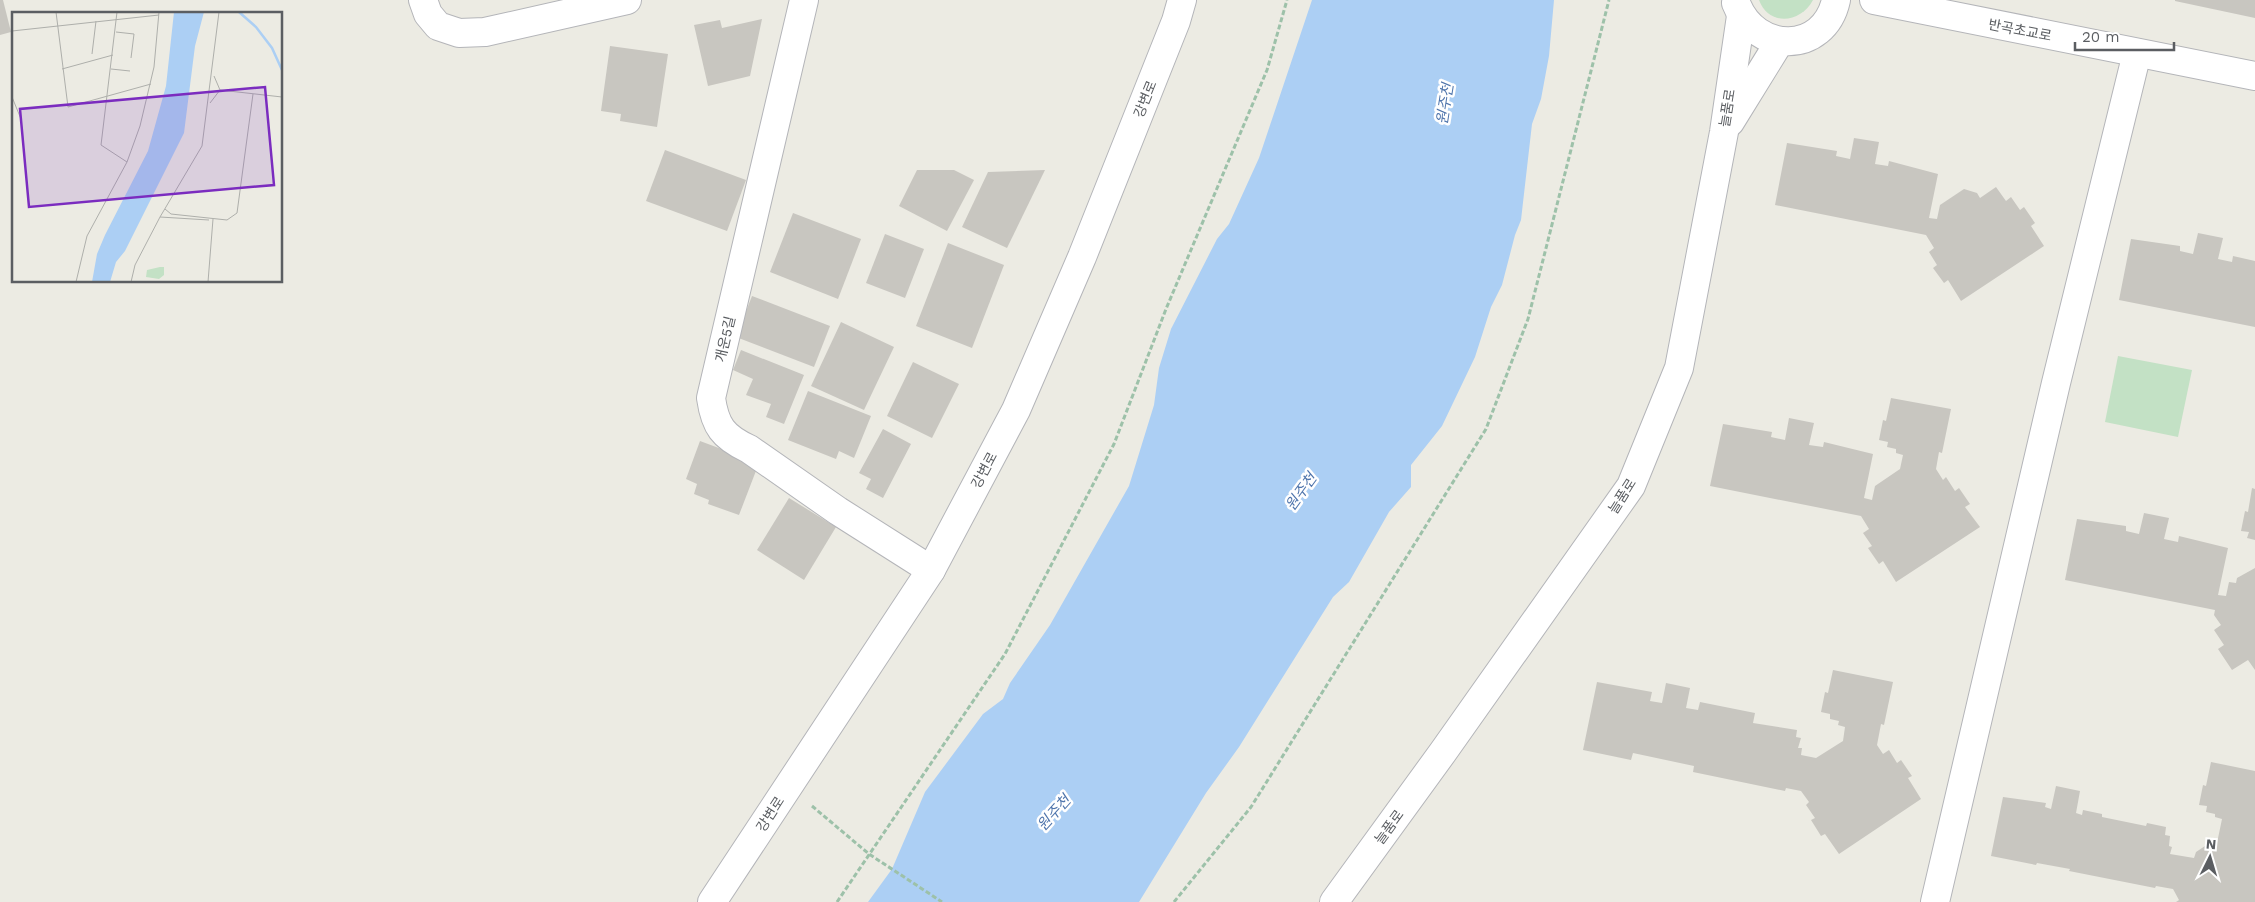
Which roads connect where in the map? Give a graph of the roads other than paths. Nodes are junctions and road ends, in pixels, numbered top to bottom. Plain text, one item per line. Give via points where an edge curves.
1 (423, 0) edge
2 (627, 0) edge
3 (804, 0) edge
4 (1182, 0) edge
5 (1836, 0) edge
6 (1874, 0) edge
7 (1738, 8) edge
8 (1780, 41) junction
9 (2137, 54) junction
10 (2255, 76) edge
11 (1724, 132) junction
12 (931, 570) junction
13 (712, 902) edge
14 (1334, 902) edge
15 (1935, 902) edge

1 - 2 street via 428,14 438,26 459,33 485,32
3 - 12 street, 개운5길 via 711,398 713,415 733,442
4 - 12 street, 강변로 via 1082,257 1016,410
5 - 8 street via 1825,24 1812,34 1797,40
6 - 9 street, 반곡초교로
7 - 8 street via 1751,28 1764,37
7 - 11 street, 늘품로
8 - 11 street
9 - 10 street, 반곡초교로
9 - 15 street via 2056,383
11 - 14 street, 늘품로 via 1679,368 1631,486
12 - 13 street, 강변로

